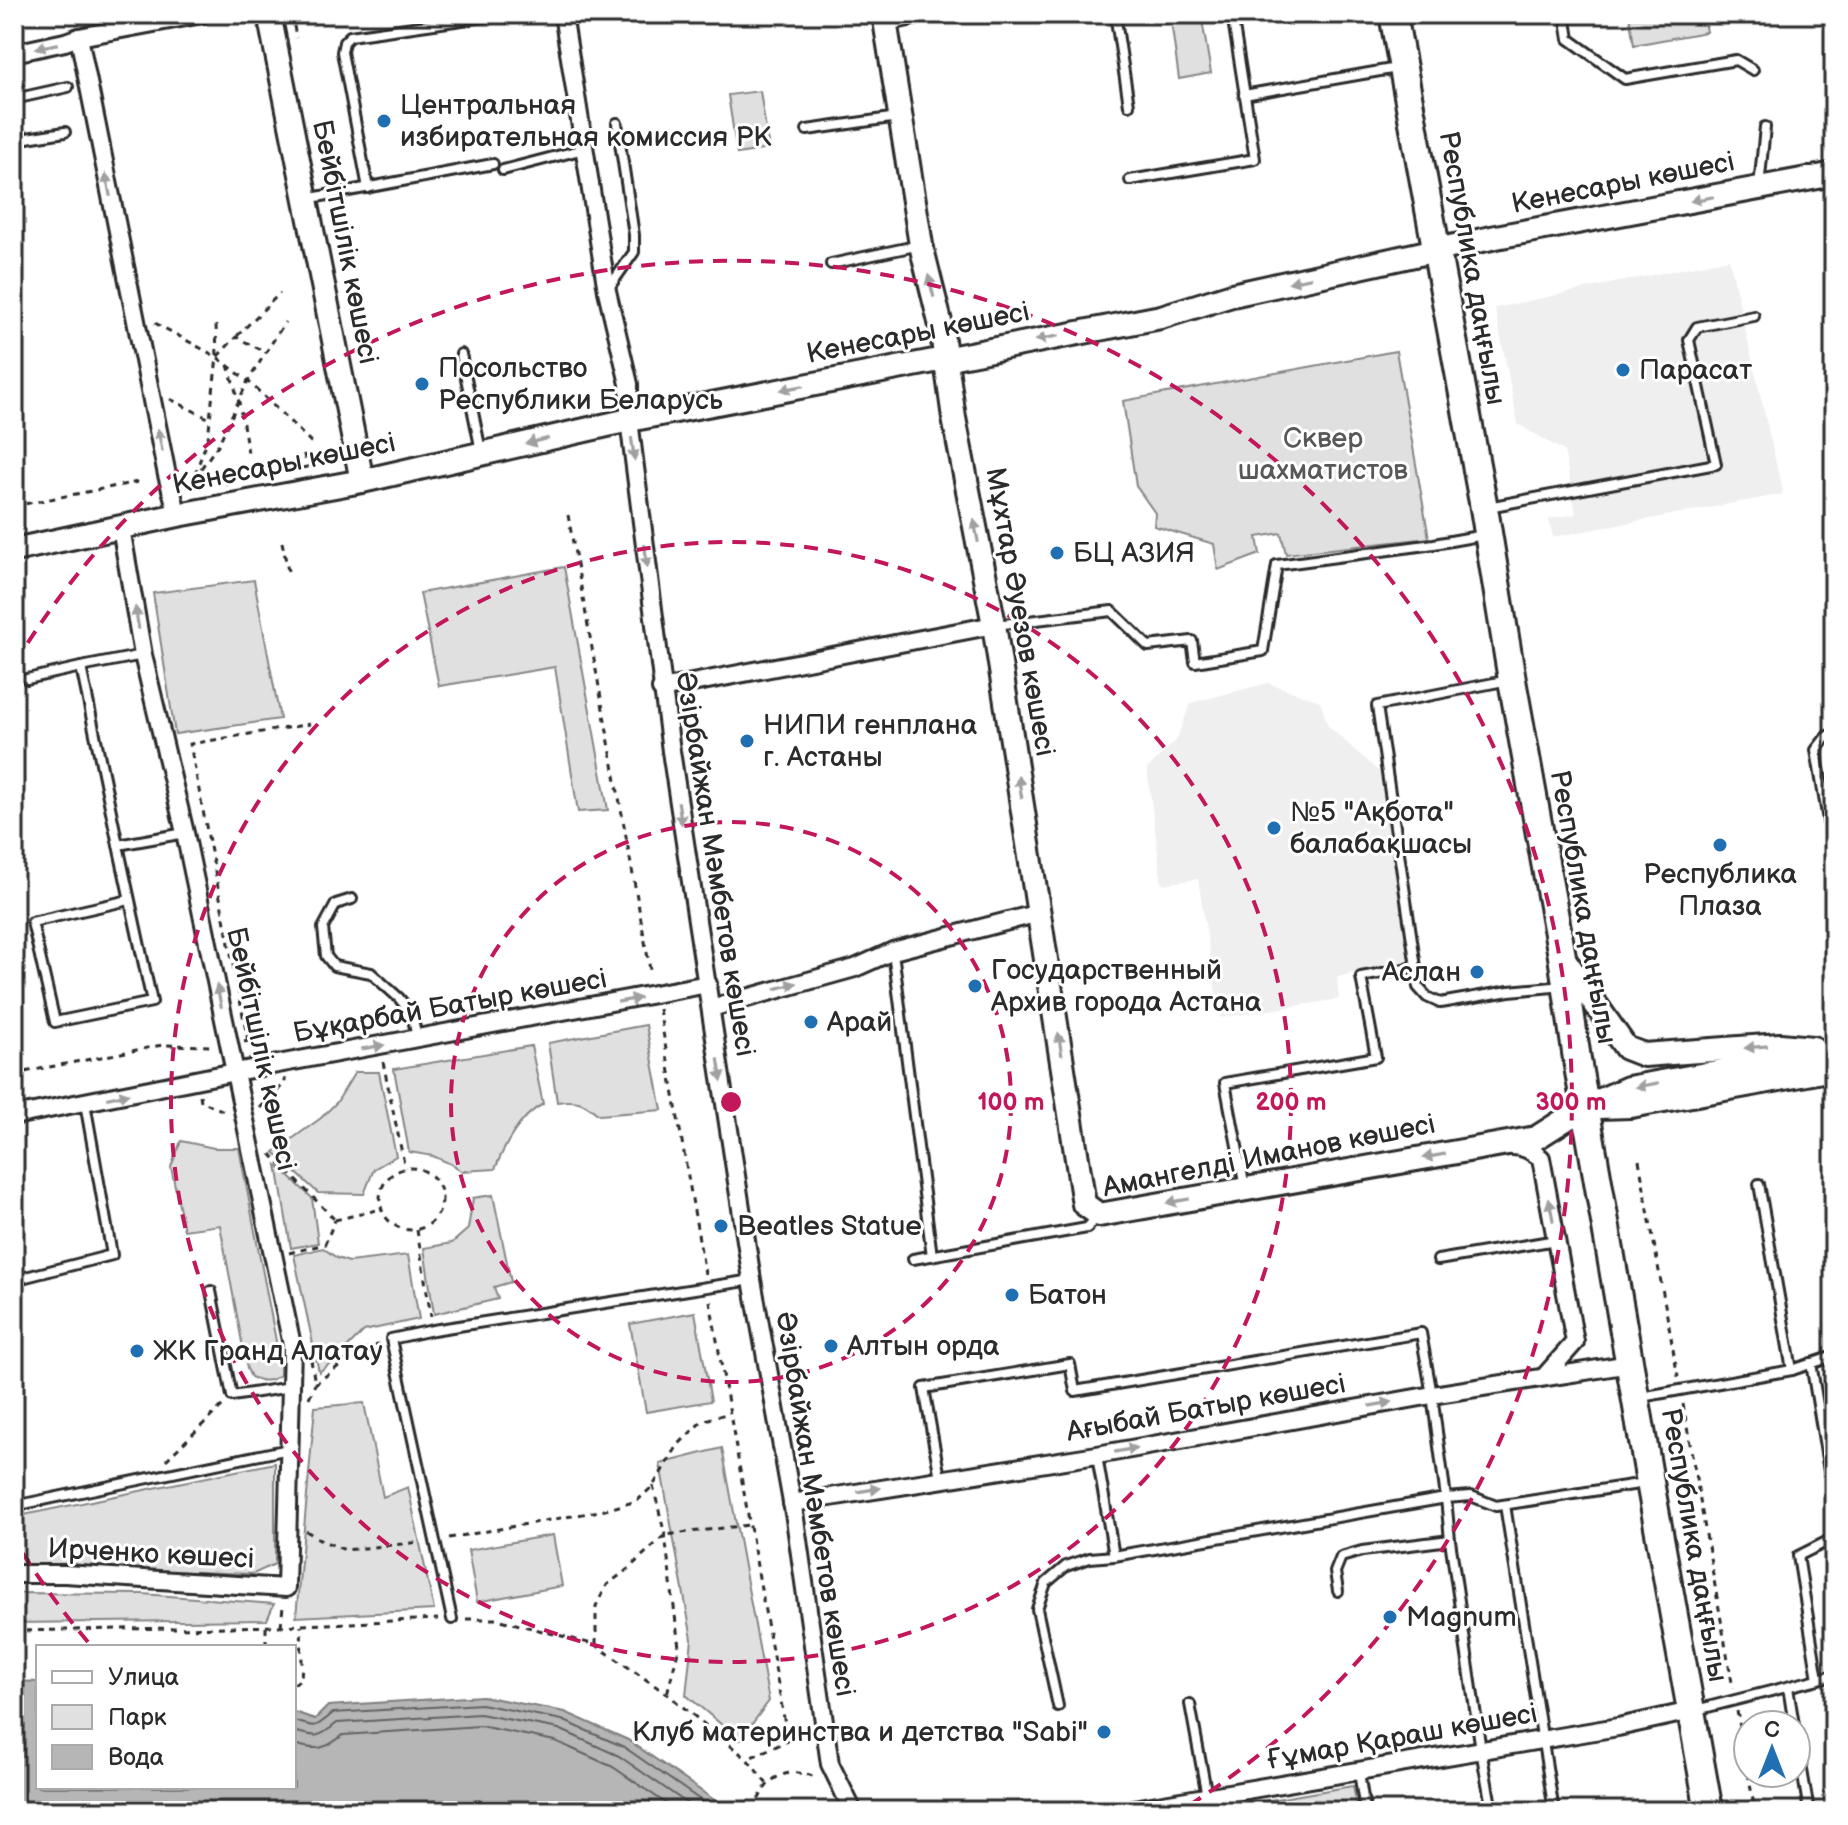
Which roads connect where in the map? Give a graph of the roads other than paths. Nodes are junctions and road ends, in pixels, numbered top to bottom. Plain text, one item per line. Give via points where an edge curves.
1 (114, 14) edge
2 (202, 14) edge
3 (269, 14) edge
4 (504, 14) edge
5 (563, 14) edge
6 (940, 14) edge
7 (1114, 14) edge
8 (1232, 14) edge
9 (1393, 14) edge
10 (1565, 14) edge
11 (885, 20) edge
12 (118, 31) junction
13 (79, 37) junction
14 (14, 53) edge
15 (1402, 67) junction
16 (1753, 70) dead end
17 (68, 87) dead end
18 (1244, 95) junction
19 (14, 99) edge
20 (1129, 105) dead end
21 (900, 117) junction
22 (617, 123) dead end
23 (1765, 127) dead end
24 (807, 130) dead end
25 (65, 132) dead end
26 (14, 140) edge
27 (584, 149) junction
28 (493, 164) dead end
29 (503, 170) dead end
30 (1834, 174) edge
31 (1130, 180) dead end
32 (368, 188) junction
33 (1759, 188) junction
34 (305, 199) junction
35 (921, 245) junction
36 (1436, 251) junction
37 (831, 264) dead end
38 (607, 291) junction
39 (1754, 316) dead end
40 (461, 354) dead end
41 (945, 358) junction
42 (629, 420) junction
43 (482, 454) junction
44 (362, 481) junction
45 (1484, 508) junction
46 (178, 515) junction
47 (121, 528) junction
48 (1487, 534) junction
49 (14, 550) edge
50 (994, 625) junction
51 (143, 655) junction
52 (81, 667) junction
53 (27, 679) dead end
54 (1512, 680) junction
55 (661, 689) junction
56 (1834, 735) edge
57 (185, 833) junction
58 (118, 845) junction
59 (1834, 856) edge
60 (352, 899) dead end
61 (129, 900) junction
62 (1039, 913) junction
63 (893, 951) junction
64 (1562, 956) junction
65 (1416, 967) junction
66 (708, 984) junction
67 (1566, 985) junction
68 (711, 1008) junction
69 (417, 1039) junction
70 (1834, 1051) edge
71 (1834, 1069) edge
72 (235, 1072) junction
73 (85, 1103) junction
74 (1585, 1107) junction
75 (14, 1116) edge
76 (1491, 1146) junction
77 (1759, 1184) dead end
78 (1245, 1189) junction
79 (1099, 1215) junction
80 (1557, 1240) junction
81 (932, 1256) junction
82 (913, 1259) dead end
83 (1438, 1260) dead end
84 (14, 1280) edge
85 (752, 1280) junction
86 (211, 1291) dead end
87 (1834, 1356) edge
88 (1811, 1363) junction
89 (1792, 1370) junction
90 (1544, 1377) junction
91 (1633, 1379) junction
92 (292, 1387) junction
93 (1432, 1395) junction
94 (289, 1449) junction
95 (1097, 1455) junction
96 (940, 1478) junction
97 (1650, 1482) junction
98 (1446, 1498) junction
99 (1834, 1501) edge
100 (792, 1503) junction
101 (1505, 1505) junction
102 (14, 1506) edge
103 (1834, 1538) edge
104 (1450, 1540) junction
105 (1114, 1556) junction
106 (14, 1574) edge
107 (286, 1588) joint
108 (1338, 1591) dead end
109 (452, 1619) road end
110 (1834, 1675) edge
111 (1818, 1679) junction
112 (1788, 1687) junction
113 (1190, 1704) dead end
114 (1058, 1706) dead end
115 (1791, 1709) edge
116 (1691, 1711) junction
117 (1543, 1740) junction
118 (1481, 1750) junction
119 (1359, 1771) junction
120 (1805, 1789) edge
121 (1199, 1802) edge
122 (853, 1811) edge
123 (1122, 1811) edge
124 (1365, 1811) edge
125 (1492, 1811) edge
126 (1554, 1811) edge
127 (1709, 1811) edge
128 (1809, 1811) edge

1 - 12 lane
2 - 12 street
3 - 34 main road, Бейбітшілік көшесі
4 - 32 lane via 350,36 344,42
5 - 27 street, Әзірбайжан Мәмбетов көшесі
6 - 11 lane
7 - 20 lane
8 - 18 lane
9 - 15 main road, Республика даңғылы
10 - 16 lane via 1569,39 1625,79 1736,60
11 - 21 main road, Мұхтар Әуезов көшесі
12 - 13 street
13 -> 14 street
46 -> 13 street
15 - 18 lane
15 - 36 main road, Республика даңғылы
17 - 19 lane
18 - 31 lane via 1255,159
21 - 24 lane
21 - 35 main road, Мұхтар Әуезов көшесі
22 - 38 lane via 634,252
23 - 33 lane
25 - 26 lane
27 - 29 lane
27 - 38 street, Әзірбайжан Мәмбетов көшесі
28 - 32 lane
30 - 33 main road, Кенесары көшесі
32 - 34 lane
33 -> 36 main road, Кенесары көшесі
34 - 44 main road, Бейбітшілік көшесі
35 - 37 lane
41 -> 35 main road, Мұхтар Әуезов көшесі
36 -> 41 main road, Кенесары көшесі via 1232,295 1161,317
36 - 45 main road, Республика даңғылы
38 - 42 street, Әзірбайжан Мәмбетов көшесі via 629,384
39 - 45 lane via 1697,327 1689,340 1716,464
40 - 43 lane
41 -> 42 main road, Кенесары көшесі
50 -> 41 main road, Мұхтар Әуезов көшесі
42 -> 43 main road, Кенесары көшесі
42 -> 55 street, Әзірбайжан Мәмбетов көшесі
43 - 44 main road, Кенесары көшесі
44 - 46 main road, Кенесары көшесі
45 - 48 main road, Республика даңғылы
46 - 47 main road, Кенесары көшесі
47 - 49 main road, Кенесары көшесі
51 -> 47 street, Бейбітшілік көшесі
48 - 50 lane via 1277,565 1263,651 1195,662 1192,641 1148,646 1112,611
48 - 54 main road, Республика даңғылы
50 - 55 street
62 -> 50 main road, Мұхтар Әуезов көшесі
51 - 52 lane
51 - 57 street, Бейбітшілік көшесі
52 - 53 lane
52 - 58 lane
54 - 64 main road, Республика даңғылы
54 - 65 lane via 1377,706
55 -> 66 street, Әзірбайжан Мәмбетов көшесі
56 - 59 lane via 1816,750
57 - 58 lane
72 -> 57 street, Бейбітшілік көшесі
58 - 61 lane
60 - 69 lane via 336,904 323,928 326,956 334,966 371,973 399,998 412,1014
61 - 61 lane via 152,1002 55,1022 32,922
62 - 63 street
79 -> 62 main road, Мұхтар Әуезов көшесі via 1084,1204
68 -> 63 street via 855,968
63 - 81 lane
64 - 67 main road, Республика даңғылы
70 -> 64 main road via 1780,1045 1644,1055 1626,1048
65 - 67 lane via 1418,987 1440,1003
65 - 78 lane via 1361,977 1376,1057 1225,1083
66 - 68 street, Әзірбайжан Мәмбетов көшесі
69 -> 66 street, Бұқарбай Батыр көшесі
67 - 74 main road, Республика даңғылы
68 -> 85 street, Әзірбайжан Мәмбетов көшесі
72 -> 69 street, Бұқарбай Батыр көшесі
70 -> 74 main road, Амангелді Иманов көшесі via 1628,1088
71 - 74 main road via 1631,1106
73 -> 72 street, Бұқарбай Батыр көшесі
72 - 92 street, Бейбітшілік көшесі via 292,1345
73 - 75 street, Бұқарбай Батыр көшесі
73 - 84 lane via 112,1255
74 - 76 main road, Амангелді Иманов көшесі via 1536,1138
74 - 91 main road, Республика даңғылы
76 -> 78 main road, Амангелді Иманов көшесі
80 -> 76 street via 1541,1158 1520,1146
77 - 89 lane
78 -> 79 main road, Амангелді Иманов көшесі
79 - 81 lane, Амангелді Иманов көшесі via 1087,1228
80 - 83 lane
80 - 90 street via 1575,1342
81 - 82 lane, Амангелді Иманов көшесі
85 - 100 street, Әзірбайжан Мәмбетов көшесі
85 - 109 lane via 391,1339
86 - 92 lane via 232,1396
87 - 88 lane
88 - 89 lane
88 - 99 lane
89 - 91 lane via 1680,1391
90 - 91 street, Ағыбай Батыр көшесі
90 - 93 street, Ағыбай Батыр көшесі
91 - 97 main road, Республика даңғылы
92 - 94 street, Бейбітшілік көшесі
95 -> 93 street, Ағыбай Батыр көшесі
93 - 96 lane via 1421,1333 1075,1391 1070,1364 924,1388
93 - 98 lane
94 - 102 lane
94 - 107 street, Бейбітшілік көшесі
95 - 96 street, Ағыбай Батыр көшесі
95 - 105 lane
100 -> 96 street, Ағыбай Батыр көшесі
97 - 101 lane
97 - 116 main road, Республика даңғылы
98 - 101 lane via 1471,1496
98 - 104 lane
98 - 105 lane
100 - 122 street, Әзірбайжан Мәмбетов көшесі via 830,1764
101 - 117 lane
103 - 111 lane via 1798,1556
104 - 108 lane via 1341,1557 1335,1572
104 - 118 lane
105 - 114 lane via 1066,1566 1046,1583 1037,1609
106 - 107 street, Ирченко көшесі
110 - 111 lane
111 - 112 lane
112 - 115 lane
112 - 116 lane
113 - 121 lane
116 - 117 street, Ғұмар Қараш көшесі
116 - 127 main road, Республика даңғылы
117 - 118 street, Ғұмар Қараш көшесі
117 - 126 lane
118 - 119 street, Ғұмар Қараш көшесі
118 - 125 lane
119 - 121 street, Ғұмар Қараш көшесі
119 - 124 lane
120 - 128 lane
121 - 123 street, Ғұмар Қараш көшесі

